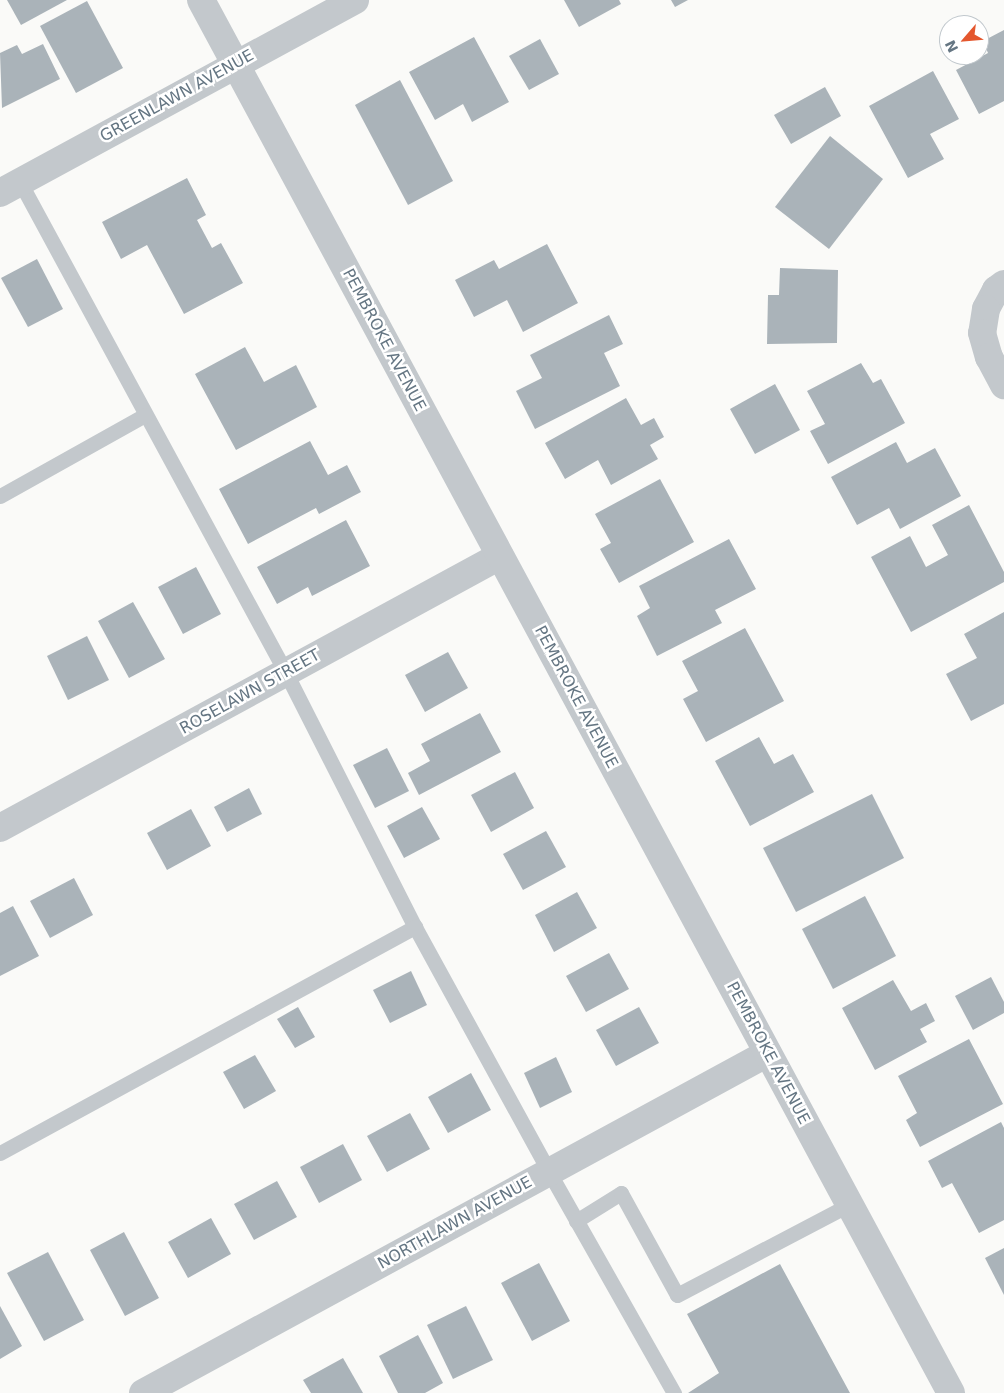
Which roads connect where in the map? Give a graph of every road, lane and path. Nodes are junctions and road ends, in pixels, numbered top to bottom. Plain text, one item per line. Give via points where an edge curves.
1 (201, 0) edge
2 (355, 0) edge
3 (236, 65) junction
4 (10, 187) edge
5 (1004, 284) edge
6 (1004, 385) edge
7 (145, 414) junction
8 (0, 496) edge
9 (500, 556) junction
10 (286, 673) junction
11 (0, 828) edge
12 (415, 927) junction
13 (768, 1053) junction
14 (0, 1153) edge
15 (549, 1172) junction
16 (850, 1204) junction
17 (576, 1221) junction
18 (143, 1393) edge
19 (674, 1393) edge
20 (952, 1393) edge

1 - 3 street, PEMBROKE AVENUE
2 - 3 street, GREENLAWN AVENUE
3 - 4 street, GREENLAWN AVENUE
3 - 9 street, PEMBROKE AVENUE
4 - 7 lane
5 - 6 street via 996,290 986,309 982,333 989,357
7 - 8 lane
7 - 10 lane
9 - 10 street, ROSELAWN STREET
9 - 13 street, PEMBROKE AVENUE
10 - 11 street, ROSELAWN STREET
10 - 12 lane
12 - 14 lane
12 - 15 lane
13 - 15 street, NORTHLAWN AVENUE
13 - 16 street, PEMBROKE AVENUE
15 - 17 lane
15 - 18 street, NORTHLAWN AVENUE
16 - 17 lane via 678,1295 621,1193
16 - 20 street, PEMBROKE AVENUE
17 - 19 lane

